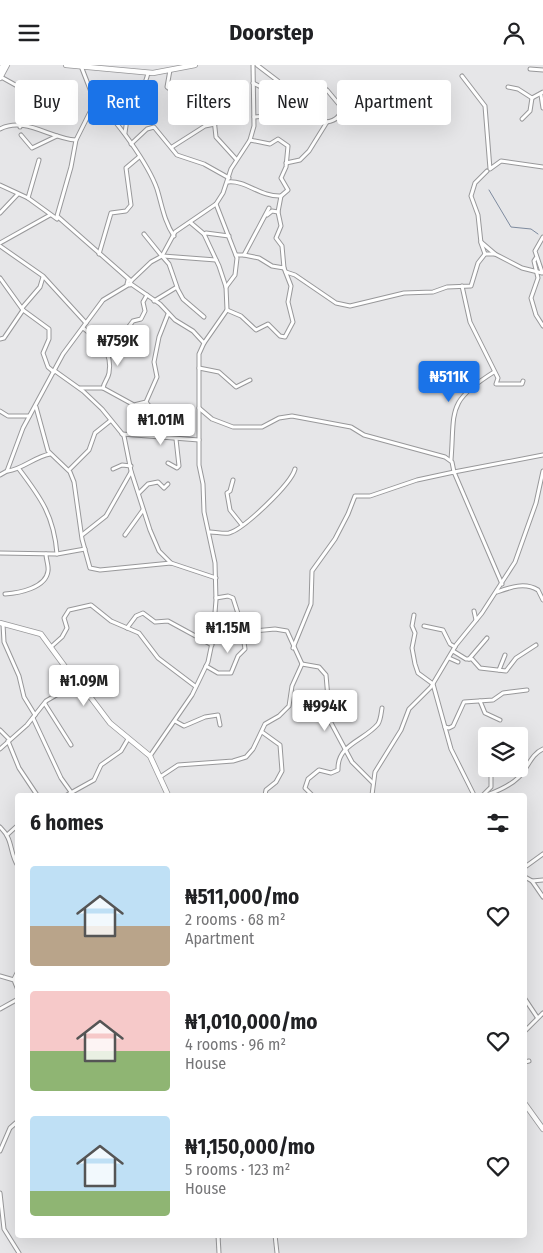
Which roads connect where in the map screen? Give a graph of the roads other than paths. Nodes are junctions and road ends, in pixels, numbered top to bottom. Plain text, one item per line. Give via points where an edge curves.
1 (7, 65) edge
2 (66, 65) edge
3 (194, 65) edge
4 (253, 65) edge
5 (257, 65) edge
6 (1, 66) edge
7 (90, 66) edge
8 (82, 67) junction
9 (530, 69) dead end
10 (543, 69) edge
11 (170, 70) junction
12 (0, 71) edge
13 (148, 73) junction
14 (462, 76) dead end
15 (0, 77) edge
16 (168, 80) edge
17 (277, 80) edge
18 (88, 83) edge
19 (253, 83) junction
20 (15, 85) edge
21 (259, 86) edge
22 (508, 87) dead end
23 (327, 91) edge
24 (542, 93) edge
25 (532, 98) junction
26 (337, 102) edge
27 (543, 107) edge
28 (88, 116) edge
29 (254, 117) junction
30 (259, 117) edge
31 (337, 117) edge
32 (522, 119) dead end
33 (327, 122) edge
34 (119, 125) edge
35 (210, 125) edge
36 (215, 125) edge
37 (325, 125) edge
38 (20, 127) joint
39 (0, 129) edge
40 (125, 134) junction
41 (21, 135) dead end
42 (58, 136) junction
43 (250, 140) junction
44 (76, 141) junction
45 (131, 144) junction
46 (172, 147) junction
47 (138, 157) junction
48 (236, 159) junction
49 (39, 160) dead end
50 (285, 163) junction
51 (543, 167) edge
52 (487, 171) dead end
53 (229, 180) junction
54 (0, 185) edge
55 (18, 194) junction
56 (281, 196) junction
57 (28, 198) junction
58 (216, 204) junction
59 (269, 208) dead end
60 (278, 212) junction
61 (0, 213) edge
62 (50, 215) junction
63 (265, 216) junction
64 (59, 219) junction
65 (191, 223) junction
66 (144, 234) dead end
67 (204, 234) junction
68 (174, 236) junction
69 (229, 236) junction
70 (543, 237) edge
71 (481, 241) junction
72 (0, 244) edge
73 (494, 253) junction
74 (98, 254) junction
75 (485, 254) junction
76 (236, 255) junction
77 (244, 255) junction
78 (162, 256) junction
79 (536, 258) junction
80 (216, 260) junction
81 (285, 270) junction
82 (536, 271) junction
83 (542, 274) edge
84 (44, 276) junction
85 (0, 278) edge
86 (129, 283) junction
87 (177, 287) junction
88 (226, 287) junction
89 (462, 287) junction
90 (147, 295) junction
91 (154, 301) junction
92 (22, 309) junction
93 (227, 310) junction
94 (168, 314) junction
95 (204, 317) dead end
96 (86, 323) junction
97 (543, 326) edge
98 (83, 327) junction
99 (0, 339) edge
100 (98, 342) junction
101 (204, 343) junction
102 (200, 369) junction
103 (55, 371) junction
104 (494, 372) junction
105 (250, 380) dead end
106 (523, 381) dead end
107 (79, 388) junction
108 (103, 388) junction
109 (146, 402) junction
110 (36, 407) junction
111 (199, 408) junction
112 (0, 411) edge
113 (29, 416) junction
114 (110, 421) junction
115 (122, 434) junction
116 (164, 437) junction
117 (176, 439) junction
118 (199, 440) junction
119 (50, 454) junction
120 (543, 455) edge
121 (451, 460) junction
122 (168, 463) dead end
123 (131, 466) junction
124 (19, 469) junction
125 (113, 469) dead end
126 (296, 469) dead end
127 (7, 471) junction
128 (68, 471) junction
129 (131, 471) junction
130 (543, 471) edge
131 (454, 472) junction
132 (0, 475) edge
133 (233, 480) dead end
134 (168, 484) dead end
135 (139, 493) junction
136 (144, 509) junction
137 (242, 525) junction
138 (210, 532) junction
139 (82, 535) junction
140 (125, 535) dead end
141 (84, 549) junction
142 (0, 554) edge
143 (46, 554) junction
144 (57, 554) junction
145 (171, 563) junction
146 (216, 578) junction
147 (502, 584) junction
148 (496, 592) junction
149 (542, 592) edge
150 (5, 594) dead end
151 (216, 598) junction
152 (543, 600) edge
153 (474, 611) dead end
154 (414, 615) dead end
155 (476, 620) junction
156 (2, 623) edge
157 (424, 626) dead end
158 (127, 628) junction
159 (243, 632) junction
160 (487, 637) dead end
161 (212, 645) junction
162 (536, 645) dead end
163 (52, 646) junction
164 (455, 647) junction
165 (293, 648) junction
166 (453, 651) junction
167 (505, 655) dead end
168 (449, 658) junction
169 (468, 661) junction
170 (458, 662) dead end
171 (302, 664) junction
172 (206, 666) junction
173 (108, 670) dead end
174 (499, 670) junction
175 (77, 683) junction
176 (433, 684) junction
177 (195, 686) junction
178 (82, 687) junction
179 (527, 690) dead end
180 (480, 701) junction
181 (45, 703) junction
182 (382, 708) dead end
183 (34, 716) junction
184 (500, 719) dead end
185 (175, 721) junction
186 (220, 725) dead end
187 (445, 727) junction
188 (0, 730) edge
189 (262, 733) junction
190 (128, 739) junction
191 (8, 740) junction
192 (71, 745) dead end
193 (0, 749) edge
194 (344, 749) junction
195 (543, 749) edge
196 (150, 756) junction
197 (160, 777) junction
198 (491, 777) edge
199 (374, 783) junction
200 (71, 792) joint
201 (36, 793) edge
202 (167, 793) edge
203 (265, 793) edge
204 (310, 793) edge
205 (372, 793) edge
206 (473, 793) edge
207 (484, 793) edge
208 (492, 793) edge
209 (0, 827) edge
210 (15, 827) edge
211 (4, 834) edge
212 (543, 854) edge
213 (15, 860) edge
214 (527, 866) edge
215 (527, 878) edge
216 (543, 880) edge
217 (532, 881) junction
218 (543, 897) edge
219 (0, 976) edge
220 (14, 979) edge
221 (15, 1001) edge
222 (527, 1002) edge
223 (0, 1009) edge
224 (543, 1013) edge
225 (537, 1017) junction
226 (527, 1029) edge
227 (527, 1107) edge
228 (15, 1124) edge
229 (543, 1129) edge
230 (0, 1151) edge
231 (0, 1193) edge
232 (218, 1238) edge
233 (275, 1238) edge
234 (19, 1253) edge
235 (219, 1253) edge
236 (278, 1253) edge

1 - 15 main road
2 - 8 main road
3 - 11 main road
4 - 19 street
5 - 17 street
6 - 12 main road
7 - 8 main road
7 - 13 main road
8 - 18 street
9 - 10 street
11 - 13 main road
11 - 16 street
13 - 40 street via 146,85 130,97
14 - 51 street via 485,106 490,169 501,161
15 - 20 street
19 - 21 street
19 - 29 street
22 - 25 street
23 - 26 street
24 - 25 street
24 - 27 street
25 - 32 street via 530,111
28 - 44 street
29 - 30 street
29 - 43 street
31 - 33 street
34 - 40 street
35 - 46 street
36 - 48 street via 216,137
37 - 50 street via 310,151 300,159
38 - 39 street
38 - 42 street via 41,129
40 - 45 street
41 - 42 street via 32,148
42 - 44 street
43 - 48 street
43 - 50 street via 270,144 281,140 288,148
44 - 64 street via 57,214
45 - 46 street via 152,127
45 - 47 street
46 - 53 street via 180,157 204,164
47 - 68 street via 156,186
47 - 74 street via 126,168 131,205 126,211 111,213
48 - 53 street via 230,169
49 - 57 street
50 - 56 street via 281,178 288,190
52 - 71 street via 475,183 471,196 478,215
53 - 56 street via 262,194
53 - 58 street
54 - 55 street
55 - 57 street
55 - 61 street
56 - 60 street
57 - 62 street
58 - 65 street
58 - 69 street
59 - 63 street
60 - 63 street via 272,211
60 - 81 street via 282,227 276,238 282,246
62 - 64 street
62 - 72 street
63 - 77 street
64 - 74 street
65 - 67 street
65 - 68 street via 179,229
66 - 78 street
67 - 69 street
67 - 80 street
68 - 78 street
69 - 76 street
70 - 79 street via 535,251
71 - 73 street
71 - 75 street
72 - 84 street
73 - 75 street
73 - 82 street via 522,268
74 - 86 street
75 - 89 street via 478,263 471,286
76 - 77 street
76 - 88 street via 235,275
77 - 81 street
78 - 80 street
78 - 86 street
78 - 87 street via 170,264
79 - 82 street
79 - 83 street
80 - 88 street
81 - 89 street via 336,303 350,306 404,293
81 - 93 street via 291,286 288,303 293,322 285,337 268,325 256,330
82 - 83 street
82 - 97 street via 538,282 531,298
84 - 92 street via 40,287
84 - 96 street
85 - 92 street
86 - 90 street
86 - 96 street via 103,300
87 - 91 street
87 - 95 street via 183,299
88 - 93 street
89 - 104 street via 470,322
90 - 91 street
90 - 100 street via 142,319 133,321 124,333 104,337
91 - 94 street
92 - 99 street
92 - 103 street via 49,329 43,353 48,367
93 - 101 street
94 - 101 street
94 - 109 street via 154,362 158,377
96 - 98 street
98 - 100 street
98 - 103 street
100 - 108 street via 110,358
101 - 102 street via 201,346
102 - 105 street via 219,372 236,387
102 - 111 street
103 - 107 street
103 - 110 street
104 - 106 street via 498,378 496,384 522,384
104 - 121 street via 466,391 454,413
107 - 108 street
107 - 114 street
108 - 109 street via 134,405
109 - 116 street via 155,413
110 - 113 street
110 - 119 street
111 - 118 street
111 - 121 street via 217,421 236,428 262,427 292,416 351,427 363,434
112 - 113 street via 8,416
113 - 127 street
114 - 115 street
114 - 128 street via 95,433 89,450
115 - 116 street
115 - 123 street
116 - 117 street
117 - 118 street
117 - 122 street via 179,466
118 - 138 street via 204,512
119 - 124 street via 33,459
119 - 128 street
120 - 131 street
121 - 131 street
123 - 125 street
123 - 129 street
124 - 127 street
124 - 144 street via 36,490 50,517
126 - 137 street via 285,487
127 - 132 street
128 - 139 street via 74,482
129 - 135 street
129 - 139 street via 106,516
130 - 147 street via 519,552
131 - 147 street
131 - 165 street via 370,496 354,496 335,539 312,571 311,604
133 - 137 street via 227,493 228,505
134 - 135 street via 164,488 158,482 148,484
135 - 136 street
136 - 140 street
136 - 145 street via 160,551
137 - 138 street via 230,533
138 - 146 street
139 - 141 street
141 - 144 street
141 - 145 street via 93,569
142 - 143 street
143 - 144 street
143 - 150 street via 48,572 43,582
145 - 146 street
146 - 151 street
147 - 148 street
148 - 149 street via 520,586 534,587
148 - 155 street
149 - 152 street
151 - 159 street via 233,598
151 - 161 street
153 - 155 street
154 - 176 street via 412,648 415,664 419,673
155 - 164 street
156 - 163 main road via 41,635
156 - 183 street via 4,642
157 - 164 street via 443,631
158 - 161 street via 143,613 156,622 168,621
158 - 163 street via 91,605 83,606 69,610 64,618 67,629
158 - 177 street via 139,633 158,657
159 - 165 street via 287,631
159 - 172 street via 245,649 238,655 231,673 218,673
160 - 169 street
161 - 172 street
162 - 174 street via 516,658 508,671
163 - 175 main road
164 - 166 street
165 - 171 street
166 - 168 street
166 - 169 street
167 - 174 street
168 - 170 street
168 - 176 street
169 - 174 street via 480,668
171 - 189 street via 292,686 291,703 279,716 265,724
171 - 194 street via 319,667 326,675 328,717
172 - 177 street
173 - 178 street via 95,683
175 - 178 main road
175 - 181 street
176 - 187 street
176 - 199 street via 409,709 398,735 375,772
177 - 185 street
178 - 190 main road via 106,719
179 - 180 street via 503,693 494,700
180 - 184 street via 485,713
180 - 187 street via 464,702 452,726
181 - 183 street
181 - 192 street
182 - 194 street via 377,725
183 - 191 street
183 - 200 street via 61,778
185 - 186 street via 184,725 218,715
185 - 196 street
187 - 206 street via 451,749
188 - 191 street
189 - 197 street via 253,749 240,760 178,765
189 - 203 street via 280,745 283,768 280,778
190 - 196 main road
190 - 200 street via 118,754 101,765 94,780
191 - 193 street
191 - 201 street via 19,768
194 - 199 street via 352,762
194 - 204 street via 338,771 319,770 308,779 305,788
195 - 208 street via 517,778
196 - 197 main road
197 - 202 main road
198 - 207 street via 491,787
199 - 205 street
209 - 211 street
210 - 211 street
211 - 213 street via 13,848
212 - 214 street
215 - 217 street
216 - 217 street
217 - 218 street
219 - 220 street
221 - 223 street
222 - 225 street
224 - 225 street
225 - 226 street
227 - 229 main road
228 - 230 street via 7,1132
231 - 234 street via 4,1229
232 - 235 street
233 - 236 street

